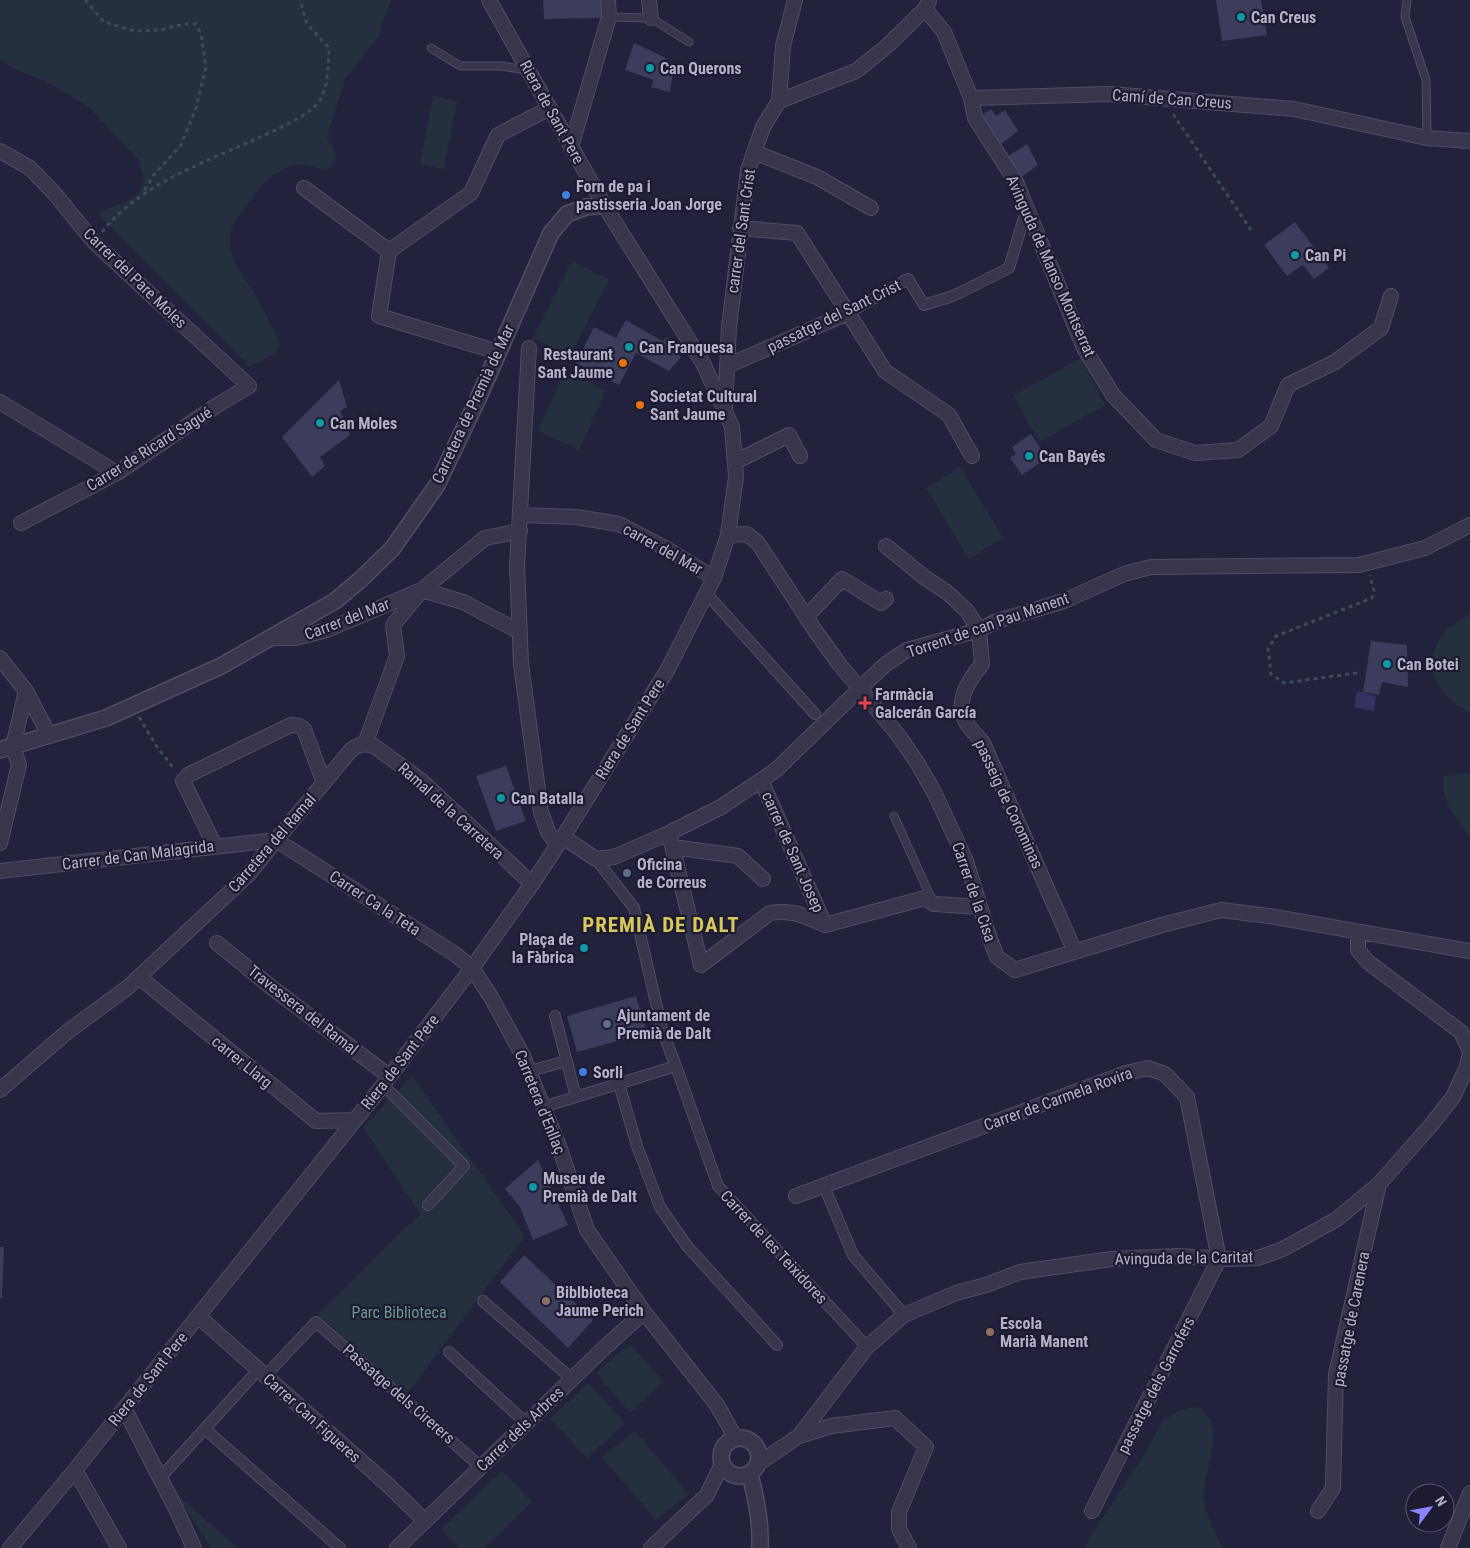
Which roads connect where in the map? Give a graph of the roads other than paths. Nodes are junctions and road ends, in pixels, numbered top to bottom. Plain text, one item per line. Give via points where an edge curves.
1 (489, 0) edge
2 (608, 0) edge
3 (649, 0) edge
4 (1407, 0) edge
5 (792, 3) edge
6 (927, 4) edge
7 (609, 16) junction
8 (650, 18) junction
9 (689, 42) dead end
10 (431, 48) dead end
11 (528, 70) junction
12 (971, 98) junction
13 (779, 101) junction
14 (550, 108) junction
15 (1427, 138) junction
16 (1470, 141) edge
17 (571, 147) junction
18 (0, 151) edge
19 (754, 152) junction
20 (304, 188) dead end
21 (604, 205) junction
22 (871, 208) dead end
23 (1027, 208) junction
24 (740, 228) junction
25 (389, 251) junction
26 (1390, 296) dead end
27 (848, 313) junction
28 (529, 348) dead end
29 (498, 352) junction
30 (727, 366) junction
31 (249, 386) joint
32 (0, 402) edge
33 (725, 411) junction
34 (800, 456) dead end
35 (972, 456) dead end
36 (735, 462) junction
37 (117, 473) junction
38 (521, 515) junction
39 (21, 523) dead end
40 (1470, 525) edge
41 (520, 531) junction
42 (728, 535) junction
43 (886, 546) dead end
44 (714, 578) junction
45 (422, 590) junction
46 (706, 592) junction
47 (886, 599) dead end
48 (806, 617) junction
49 (980, 630) junction
50 (520, 632) junction
51 (270, 638) junction
52 (0, 658) edge
53 (860, 688) junction
54 (26, 691) junction
55 (815, 714) dead end
56 (52, 734) junction
57 (365, 744) junction
58 (7, 748) edge
59 (762, 780) junction
60 (324, 783) junction
61 (894, 816) dead end
62 (276, 840) junction
63 (671, 840) junction
64 (560, 841) junction
65 (0, 843) edge
66 (215, 846) junction
67 (596, 859) junction
68 (0, 871) edge
69 (762, 880) dead end
70 (532, 884) junction
71 (934, 904) junction
72 (980, 906) junction
73 (825, 925) junction
74 (1358, 932) junction
75 (217, 943) dead end
76 (1470, 951) edge
77 (1076, 952) junction
78 (472, 968) junction
79 (138, 977) junction
80 (555, 1016) dead end
81 (1470, 1052) edge
82 (567, 1061) junction
83 (676, 1066) junction
84 (529, 1071) junction
85 (386, 1080) junction
86 (619, 1084) junction
87 (0, 1090) edge
88 (576, 1097) junction
89 (543, 1107) junction
90 (355, 1120) junction
91 (1379, 1184) junction
92 (824, 1186) junction
93 (796, 1196) dead end
94 (428, 1205) dead end
95 (1219, 1258) junction
96 (483, 1301) dead end
97 (644, 1312) junction
98 (904, 1315) junction
99 (198, 1316) junction
100 (777, 1344) dead end
101 (867, 1347) junction
102 (449, 1352) dead end
103 (262, 1373) junction
104 (572, 1380) junction
105 (124, 1408) junction
106 (526, 1423) junction
107 (205, 1429) junction
108 (799, 1436) junction
109 (735, 1437) junction
110 (722, 1464) junction
111 (482, 1467) junction
112 (754, 1469) junction
113 (74, 1470) junction
114 (160, 1478) junction
115 (1470, 1493) edge
116 (1092, 1511) dead end
117 (1318, 1511) dead end
118 (425, 1521) junction
119 (10, 1548) edge
120 (119, 1548) edge
121 (194, 1548) edge
122 (340, 1548) edge
123 (397, 1548) edge
124 (651, 1548) edge
125 (760, 1548) edge
126 (910, 1548) edge
127 (1448, 1548) edge

1 - 11 street, Riera de Sant Pere
2 - 7 street
3 - 8 street
4 - 15 lane via 1405,17 1426,80
5 - 13 street, carrer del Sant Crist via 783,46
6 - 12 street via 944,32
6 - 13 street via 886,47 856,71
7 - 8 lane
7 - 17 street
8 - 9 lane
10 - 11 lane via 460,66
11 - 14 street, Riera de Sant Pere
12 - 15 street, Camí de Can Creus via 1110,94 1294,109
12 - 23 street, Avinguda de Manso Montserrat via 975,118 1016,182
13 - 19 street, carrer del Sant Crist via 763,127
14 - 17 street, Riera de Sant Pere
14 - 25 street via 498,134 471,193
15 - 16 street, Camí de Can Creus
17 - 21 street, Riera de Sant Pere
18 - 31 street, Carrer del Pare Moles via 30,168 94,242
19 - 22 street via 817,177
19 - 24 street, carrer del Sant Crist via 748,170
20 - 25 street
21 - 29 street, Carretera de Premià de Mar via 567,214 551,233
21 - 33 street, Riera de Sant Pere via 703,363
23 - 26 street, Avinguda de Manso Montserrat via 1084,348 1113,395 1156,440 1194,453 1238,450 1271,426 1288,385 1335,362 1381,328
23 - 27 street, passatge del Sant Crist via 1009,268 953,296 924,305 908,279
24 - 27 street via 796,233
24 - 30 street, carrer del Sant Crist
25 - 29 street via 379,316
27 - 30 street, passatge del Sant Crist
27 - 35 street via 884,371 949,416
28 - 38 street
29 - 51 street, Carretera de Premià de Mar via 437,484 392,548 335,601
30 - 33 street, carrer del Sant Crist
31 - 37 street, Carrer de Ricard Sagué
32 - 37 street
33 - 36 street, Riera de Sant Pere via 732,427
34 - 36 street via 789,435
36 - 42 street, Riera de Sant Pere
37 - 39 street, Carrer de Ricard Sagué
38 - 41 street
38 - 44 street, carrer del Mar via 576,517 619,524
40 - 49 street, Torrent de can Pau Manent via 1426,548 1359,564 1151,568 1124,574 1064,601 997,621
41 - 45 street via 485,538
41 - 50 street via 517,566
42 - 44 street, Riera de Sant Pere
42 - 48 street, Carrer de la Cisa via 747,534 758,543
43 - 49 street via 948,593 967,611
44 - 46 street, Riera de Sant Pere
45 - 50 street via 463,602
45 - 51 street, Carrer del Mar via 328,630 296,638
45 - 57 street via 393,625 397,656
46 - 55 street
46 - 64 street, Riera de Sant Pere via 668,669
47 - 48 street via 880,603 842,580
48 - 53 street, Carrer de la Cisa
49 - 53 street, Torrent de can Pau Manent via 907,650
49 - 77 street, passeig de Corominas via 982,664 962,699 964,718 983,744
50 - 64 street via 522,674 541,812 548,832
51 - 56 street, Carretera de Premià de Mar via 221,666 106,718
52 - 54 street
53 - 59 street, Torrent de can Pau Manent
53 - 72 street, Carrer de la Cisa via 899,736 935,794 966,861
54 - 56 street
54 - 58 street
56 - 58 street, Carretera de Premià de Mar
57 - 60 street, Carretera del Ramal via 351,750
57 - 70 street, Ramal de la Carretera via 374,746 422,781
58 - 65 street via 19,765
59 - 63 street, Torrent de can Pau Manent
59 - 73 street, carrer de Sant Josep
60 - 62 street, Carretera del Ramal
60 - 66 street via 304,729 291,725 188,775 183,781
61 - 71 lane
62 - 66 street, Carrer de Can Malagrida
62 - 78 street, Carrer Ca la Teta
62 - 79 street, Carretera del Ramal via 248,875
63 - 67 street, Torrent de can Pau Manent
63 - 69 street via 738,856
63 - 73 street, carrer de Sant Josep via 701,965 770,913 800,913
64 - 67 street
64 - 70 street, Riera de Sant Pere
66 - 68 street, Carrer de Can Malagrida
67 - 83 street, Carrer de les Teixidores via 634,908 663,1033
70 - 78 street, Riera de Sant Pere
71 - 72 street, carrer de Sant Josep
71 - 73 street, carrer de Sant Josep via 924,898
72 - 77 street, Carrer de la Cisa via 997,956 1015,970
74 - 76 street, Carrer de la Cisa
74 - 77 street, Carrer de la Cisa via 1221,910
74 - 81 street, Avinguda de la Caritat via 1358,950 1368,962 1462,1032
75 - 85 street, Travessera del Ramal
78 - 84 street, Carretera d'Enllaç
78 - 85 street, Riera de Sant Pere
79 - 87 street, Carretera del Ramal
79 - 90 street, carrer Llarg via 316,1121
80 - 82 street
81 - 91 street, Avinguda de la Caritat via 1467,1067 1452,1097
82 - 84 street
82 - 88 street
83 - 86 street
83 - 101 street, Carrer de les Teixidores via 718,1186
84 - 89 street, Carretera d'Enllaç
85 - 90 street, Riera de Sant Pere
85 - 94 street via 464,1166
86 - 88 street
86 - 100 street via 660,1206 687,1246
88 - 89 street
89 - 97 street, Carretera d'Enllaç via 587,1230
90 - 99 street, Riera de Sant Pere
91 - 95 street, Avinguda de la Caritat via 1337,1219 1283,1249 1258,1258
91 - 117 street, passatge de Carenera via 1336,1374 1333,1488
92 - 93 street, Carrer de Carmela Rovira
92 - 95 street, Carrer de Carmela Rovira via 1126,1073 1148,1068 1165,1074 1188,1097
92 - 98 street via 853,1254
95 - 98 street, Avinguda de la Caritat via 1112,1259 1020,1272 956,1293
95 - 116 street, passatge dels Garrofers
96 - 104 street
97 - 104 street, Carrer dels Arbres
97 - 109 street, Carretera d'Enllaç via 716,1405
98 - 101 street, Avinguda de la Caritat
99 - 103 street, Carrer Can Figueres
99 - 105 street, Riera de Sant Pere
101 - 108 street, Avinguda de la Caritat
102 - 106 street
103 - 107 street
103 - 111 street, Passatge dels Cirerers via 316,1322
103 - 118 street, Carrer Can Figueres
104 - 106 street, Carrer dels Arbres
105 - 113 street, Riera de Sant Pere
105 - 114 street
106 - 111 street, Carrer dels Arbres
107 - 114 street
107 - 122 street
108 - 112 street, Avinguda de la Caritat
108 - 126 street via 831,1426 894,1418 926,1447 899,1512 899,1529
109 - 110 street via 725,1443 721,1451
109 - 112 street via 746,1438 754,1444 759,1454
110 - 112 street via 725,1470 736,1476
110 - 124 street via 707,1495
111 - 118 street, Carrer dels Arbres
112 - 125 street
113 - 119 street, Riera de Sant Pere
113 - 120 street
114 - 121 street
115 - 127 street
118 - 123 street, Carrer dels Arbres

